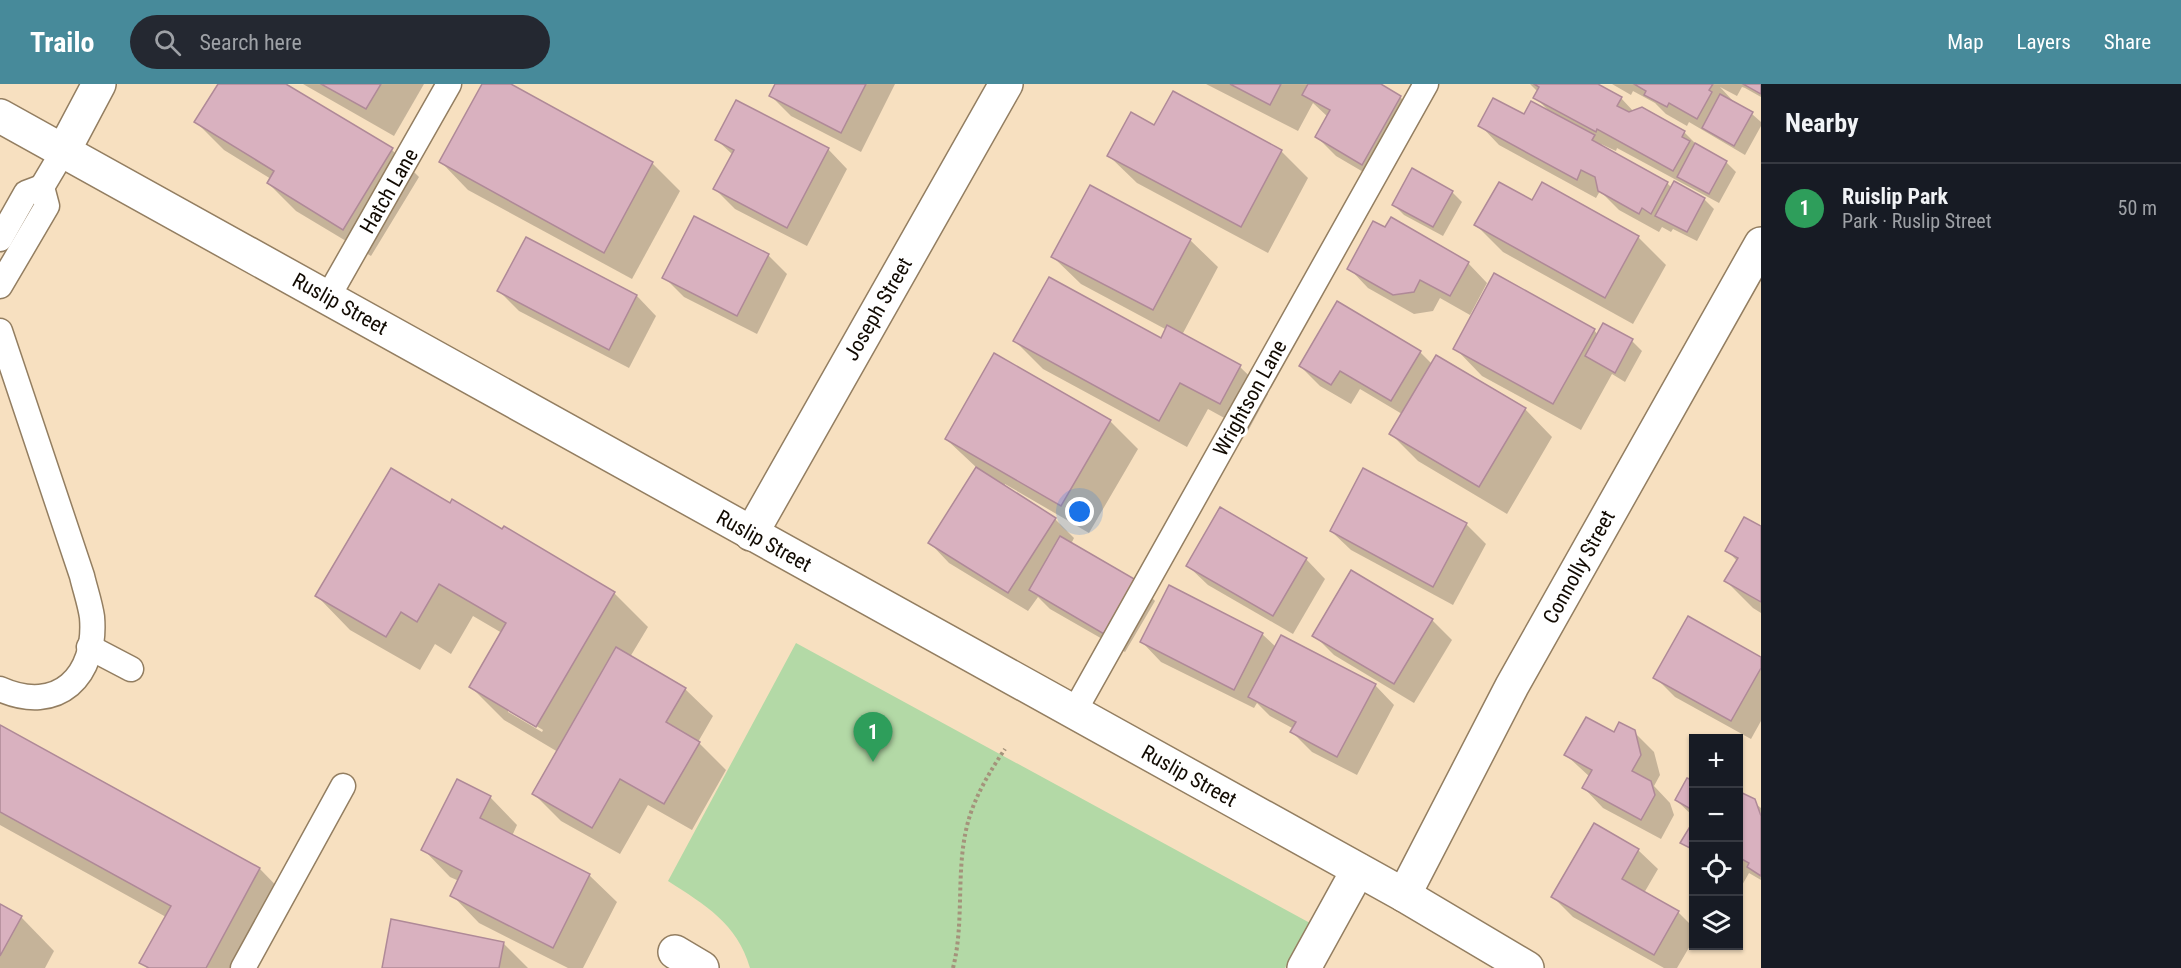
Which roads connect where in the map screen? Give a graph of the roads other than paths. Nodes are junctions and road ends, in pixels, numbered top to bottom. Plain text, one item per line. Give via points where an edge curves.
1 (99, 84) edge
2 (449, 84) edge
3 (1006, 84) edge
4 (1426, 84) edge
5 (0, 116) edge
6 (64, 150) junction
7 (42, 187) junction
8 (0, 239) edge
9 (1761, 244) edge
10 (0, 286) edge
11 (328, 297) junction
12 (0, 332) edge
13 (751, 534) junction
14 (89, 647) junction
15 (131, 669) dead end
16 (0, 689) edge
17 (1074, 712) junction
18 (343, 786) dead end
19 (1358, 870) junction
20 (1404, 895) junction
21 (243, 968) edge
22 (1304, 968) edge
23 (1527, 968) edge

1 - 6 street
2 - 11 lane, Hatch Lane
3 - 13 street, Joseph Street
4 - 17 lane, Wrightson Lane
5 - 6 street, Ruslip Street
6 - 7 lane
6 - 11 street, Ruslip Street
7 - 8 lane via 26,193
7 - 10 lane via 47,206
9 - 20 street, Connolly Street via 1512,686
11 - 13 street, Ruslip Street
12 - 14 lane via 82,576 92,618
13 - 17 street, Ruslip Street
14 - 15 lane
14 - 16 lane via 77,678 59,693 34,698
17 - 19 street, Ruslip Street
18 - 21 lane
19 - 20 street, Ruslip Street
19 - 22 street
20 - 23 street, Ruslip Street

